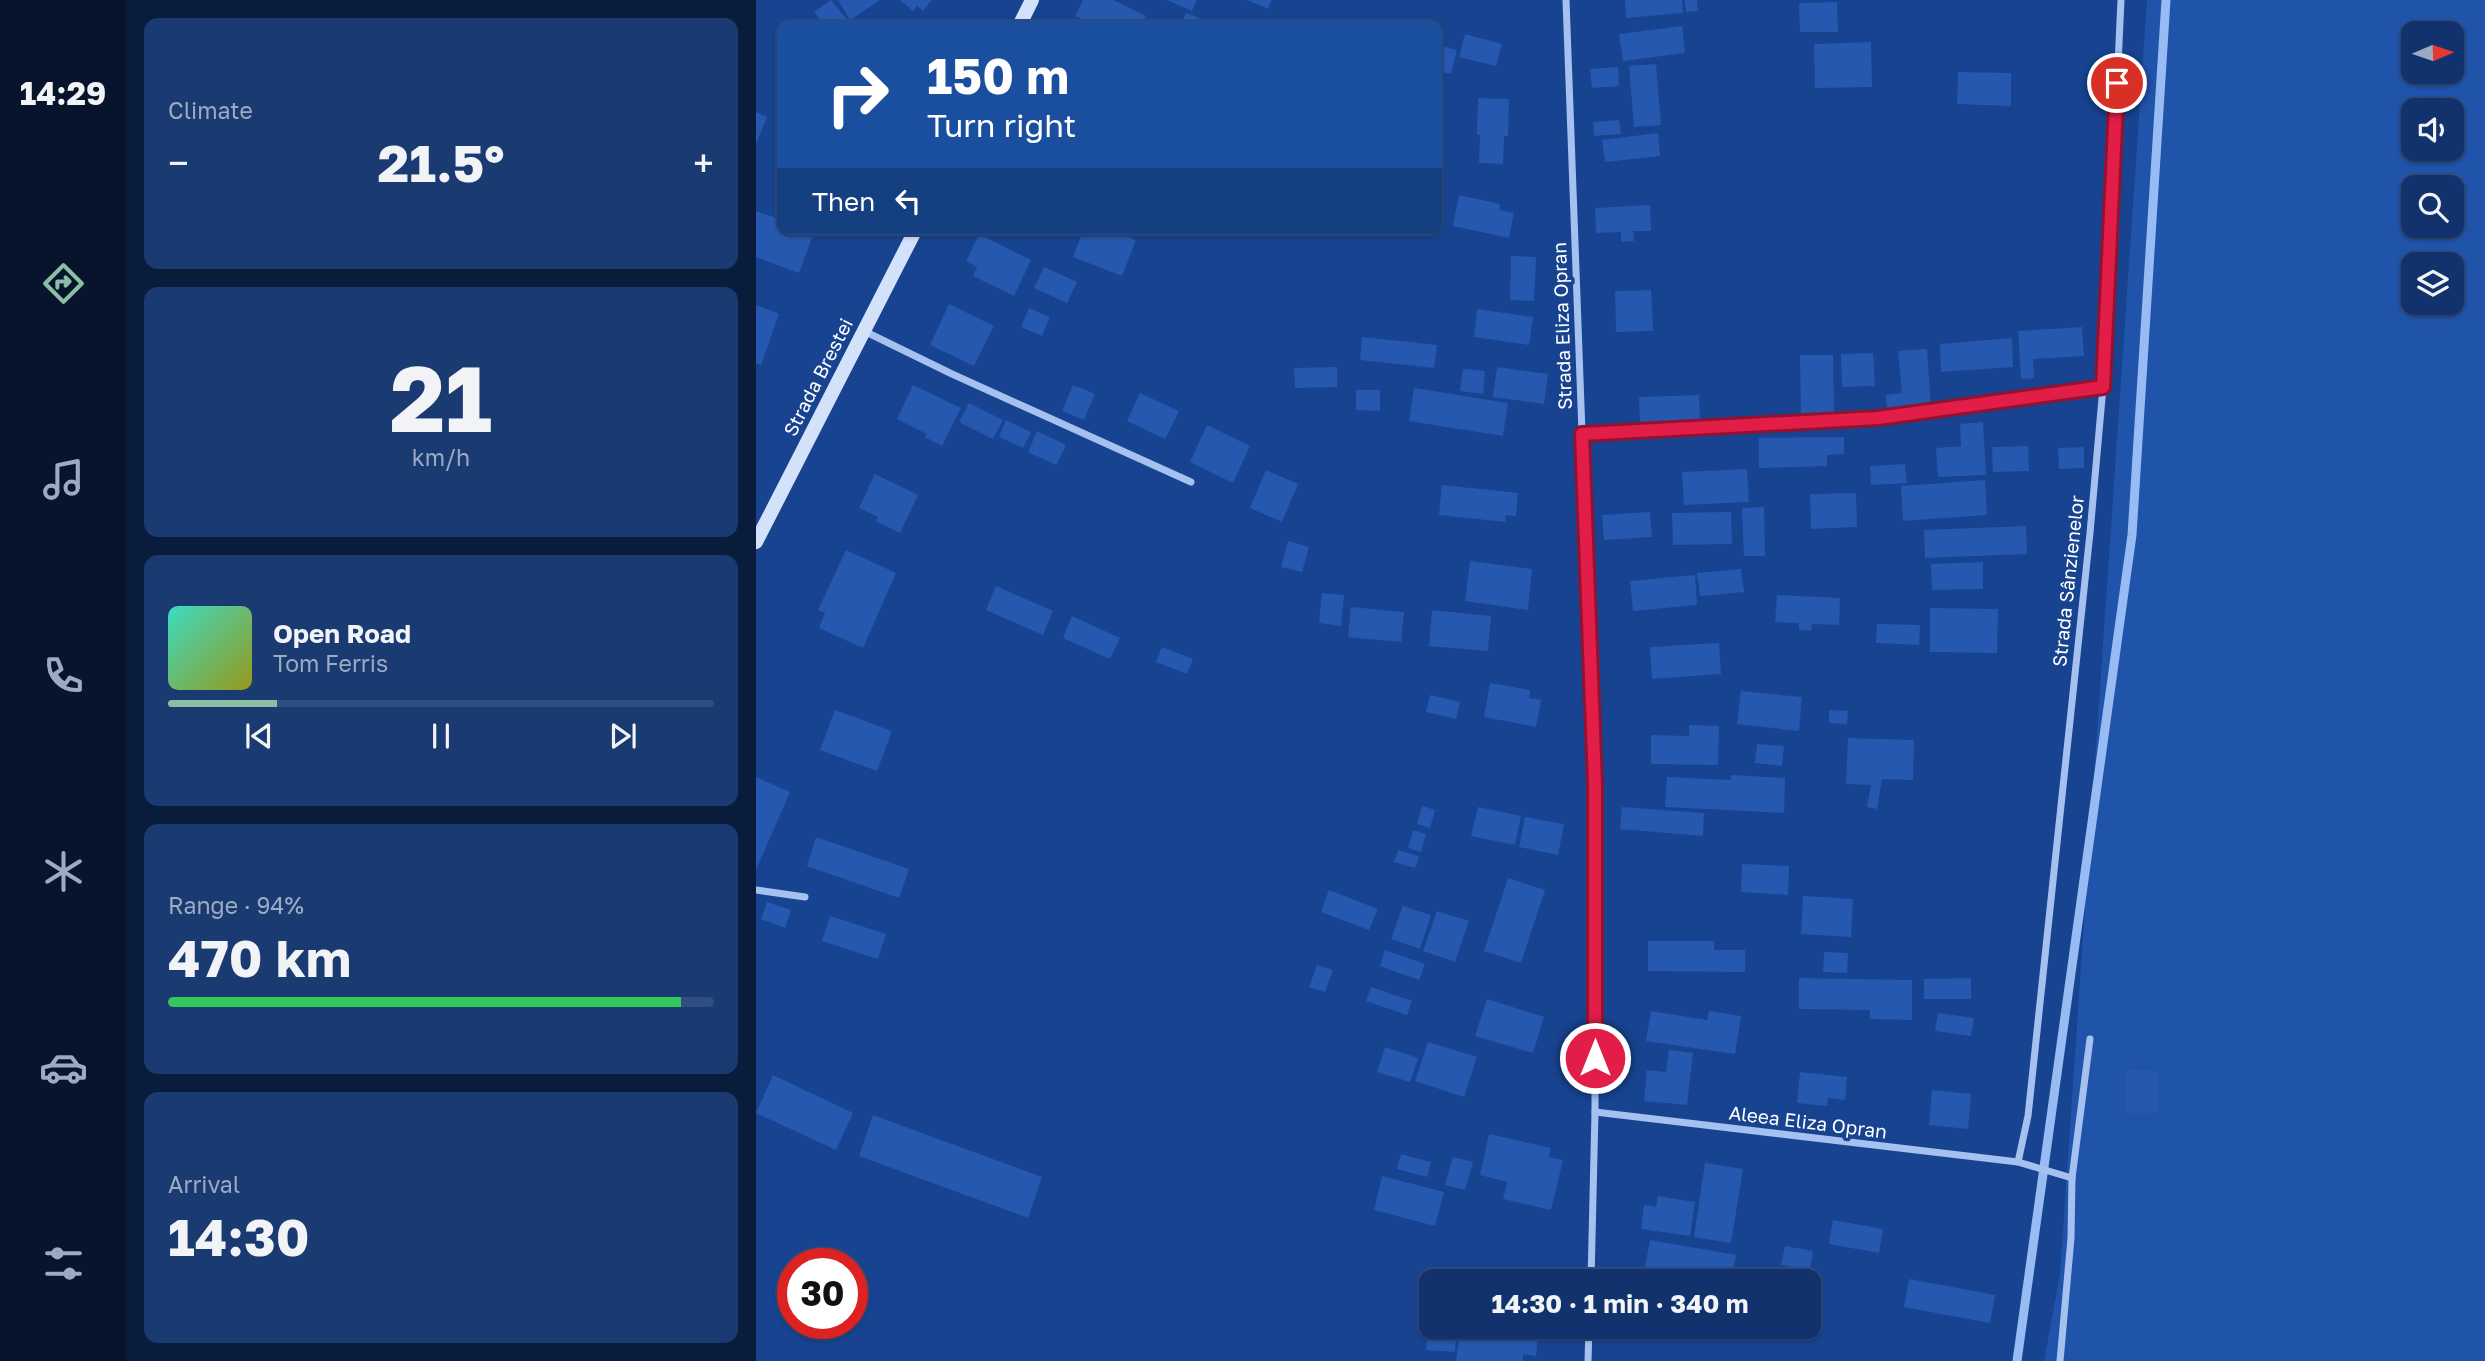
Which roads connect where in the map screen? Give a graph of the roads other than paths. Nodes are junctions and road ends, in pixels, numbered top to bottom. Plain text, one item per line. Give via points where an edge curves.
1 (1032, 0) edge
2 (1566, 0) edge
3 (2121, 0) edge
4 (1022, 21) edge
5 (913, 235) edge
6 (864, 330) junction
7 (2103, 387) junction
8 (1582, 434) junction
9 (1191, 482) dead end
10 (756, 542) edge
11 (756, 890) edge
12 (805, 897) dead end
13 (2090, 1040) dead end
14 (1595, 1112) junction
15 (2018, 1162) junction
16 (2072, 1178) junction
17 (1591, 1269) edge
18 (1589, 1339) edge
19 (1588, 1361) edge
20 (2060, 1361) edge

1 - 4 main road
2 - 8 street, Strada Eliza Opran
3 - 7 street, Strada Sânzienelor
5 - 6 main road, Strada Brestei
6 - 9 street
6 - 10 main road, Strada Brestei
7 - 8 street via 1878,418
7 - 15 street, Strada Sânzienelor via 2028,1116
8 - 14 street, Strada Eliza Opran via 1595,784
11 - 12 street
13 - 16 street
14 - 15 street, Aleea Eliza Opran
14 - 17 street, Strada Eliza Opran
15 - 16 street, Aleea Eliza Opran
16 - 20 street
18 - 19 street

